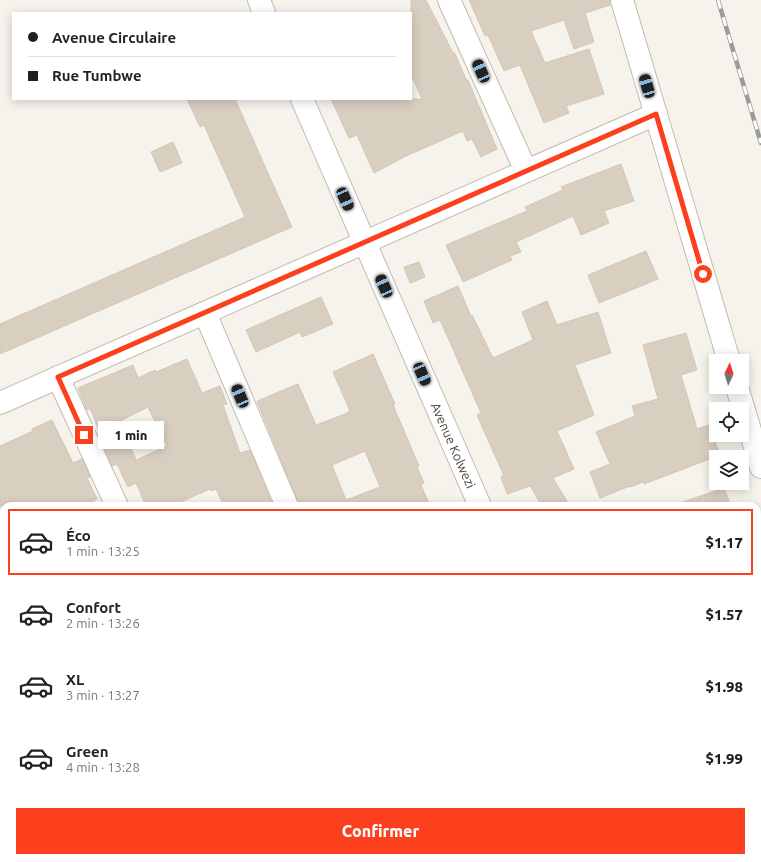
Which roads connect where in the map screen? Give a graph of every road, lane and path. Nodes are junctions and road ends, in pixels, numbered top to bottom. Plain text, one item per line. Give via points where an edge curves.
1 (258, 0) edge
2 (449, 0) edge
3 (622, 0) edge
4 (264, 12) edge
5 (302, 100) edge
6 (656, 114) junction
7 (526, 171) junction
8 (364, 242) junction
9 (205, 313) junction
10 (727, 354) edge
11 (58, 377) junction
12 (739, 394) edge
13 (0, 403) edge
14 (761, 467) edge
15 (115, 502) edge
16 (285, 502) edge
17 (478, 502) edge

1 - 4 street
2 - 7 street
3 - 6 street
5 - 8 street, Avenue Kolwezi
6 - 7 street
6 - 10 street
7 - 8 street
8 - 9 street
8 - 17 street, Avenue Kolwezi
9 - 11 street
9 - 16 street
11 - 13 street
11 - 15 street
12 - 14 street

